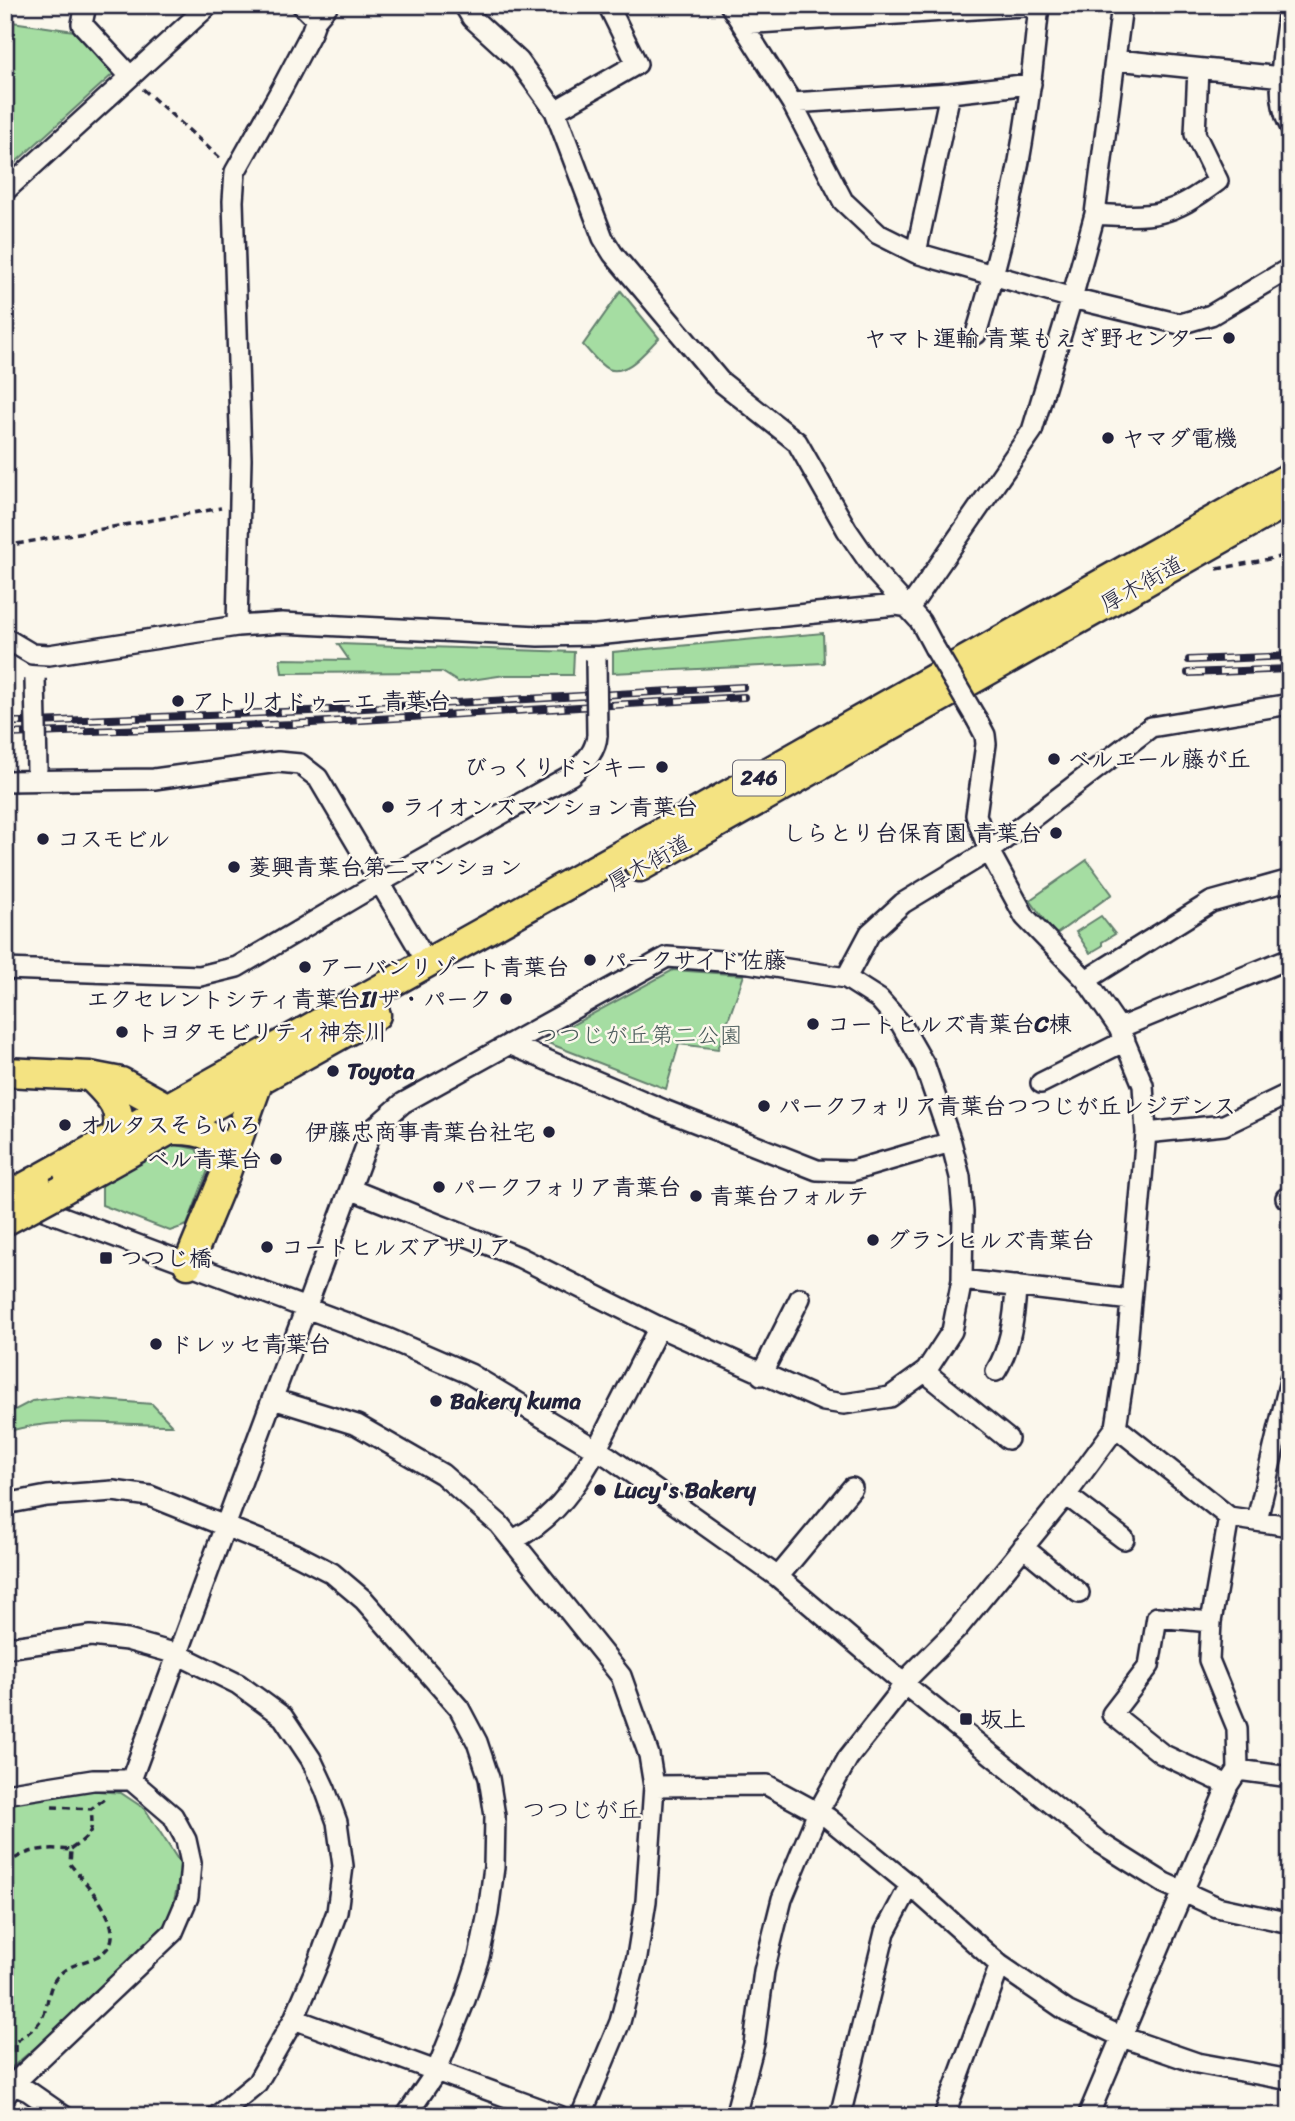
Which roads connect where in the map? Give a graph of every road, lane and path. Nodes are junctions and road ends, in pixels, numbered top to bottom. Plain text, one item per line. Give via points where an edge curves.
1 (86, 5) edge
2 (209, 5) edge
3 (464, 5) edge
4 (608, 5) edge
5 (730, 5) edge
6 (1039, 5) edge
7 (1122, 5) edge
8 (1289, 5) edge
9 (315, 10) edge
10 (741, 24) junction
11 (1116, 60) junction
12 (1198, 69) junction
13 (1282, 76) junction
14 (134, 81) junction
15 (1031, 83) junction
16 (950, 93) junction
17 (792, 103) junction
18 (555, 111) junction
19 (1290, 126) edge
20 (235, 172) junction
21 (5, 191) edge
22 (1095, 214) junction
23 (916, 253) junction
24 (1290, 268) edge
25 (993, 275) junction
26 (1072, 298) junction
27 (976, 334) dead end
28 (1290, 477) edge
29 (1290, 500) edge
30 (240, 504) junction
31 (5, 546) edge
32 (1290, 555) edge
33 (1213, 570) dead end
34 (910, 607) junction
35 (237, 626) junction
36 (596, 635) junction
37 (5, 638) edge
38 (32, 654) junction
39 (1290, 704) edge
40 (37, 774) junction
41 (5, 781) edge
42 (989, 851) junction
43 (1290, 880) edge
44 (379, 883) junction
45 (1290, 958) edge
46 (428, 964) junction
47 (5, 969) edge
48 (846, 978) junction
49 (1086, 980) junction
50 (1122, 1034) junction
51 (509, 1044) junction
52 (5, 1072) edge
53 (90, 1076) junction
54 (259, 1080) junction
55 (1041, 1083) dead end
56 (1290, 1093) edge
57 (169, 1119) junction
58 (1146, 1133) junction
59 (115, 1137) junction
60 (951, 1142) junction
61 (225, 1175) junction
62 (49, 1185) junction
63 (350, 1189) junction
64 (5, 1197) edge
65 (5, 1222) edge
66 (188, 1264) junction
67 (962, 1280) junction
68 (1016, 1286) junction
69 (800, 1298) dead end
70 (1131, 1300) junction
71 (306, 1308) junction
72 (659, 1327) junction
73 (996, 1371) dead end
74 (925, 1372) junction
75 (761, 1375) junction
76 (1290, 1380) edge
77 (273, 1399) junction
78 (1116, 1427) junction
79 (1008, 1439) dead end
80 (597, 1450) junction
81 (852, 1488) dead end
82 (1066, 1495) junction
83 (5, 1504) edge
84 (1229, 1517) junction
85 (1257, 1520) junction
86 (226, 1525) junction
87 (1290, 1526) edge
88 (1124, 1539) dead end
89 (513, 1540) junction
90 (1023, 1547) junction
91 (778, 1577) junction
92 (1079, 1594) dead end
93 (1211, 1622) junction
94 (5, 1648) edge
95 (177, 1654) junction
96 (903, 1683) junction
97 (1290, 1777) edge
98 (1233, 1778) junction
99 (131, 1780) junction
100 (654, 1786) junction
101 (5, 1794) edge
102 (43, 1808) dead end
103 (818, 1812) junction
104 (71, 1850) junction
105 (5, 1865) edge
106 (910, 1885) junction
107 (1184, 1892) junction
108 (1290, 1923) edge
109 (1000, 1965) junction
110 (294, 2019) junction
111 (1122, 2037) junction
112 (436, 2072) junction
113 (1290, 2080) edge
114 (10, 2086) edge
115 (64, 2116) edge
116 (217, 2116) edge
117 (407, 2116) edge
118 (559, 2116) edge
119 (580, 2116) edge
120 (735, 2116) edge
121 (840, 2116) edge
122 (944, 2116) edge
123 (1088, 2116) edge

1 - 14 street via 82,24
2 - 14 street
3 - 18 street via 519,61
4 - 18 street via 637,64
5 - 10 street
6 - 10 street
6 - 15 street
7 - 11 street
8 - 13 street
9 - 20 street via 311,33
10 - 17 street
11 - 12 street
11 - 22 street
12 - 13 street
12 - 22 street via 1195,134 1218,181 1170,211 1141,217
13 - 19 street via 1280,93
14 - 20 path
14 - 21 street
15 - 16 street
15 - 25 street
16 - 17 street
16 - 23 street
17 - 23 street via 844,201 878,234
18 - 34 street via 603,239 613,254 720,381 797,442 847,530 878,575
20 - 30 street
22 - 26 street
23 - 25 street
24 - 26 street via 1211,315 1180,324
25 - 26 street
25 - 27 street
26 - 34 street via 1032,431
28 - 46 highway, 厚木街道 / 246
29 - 54 highway, 厚木街道 / 246
30 - 31 path
30 - 35 street
32 - 33 path
34 - 36 street
34 - 42 street, bridge via 985,735 976,815
35 - 36 street via 282,622
35 - 38 street
36 - 44 street, bridge via 597,736 593,752 571,775
37 - 38 street
38 - 40 street, bridge
39 - 42 street via 1151,727
40 - 41 street
40 - 44 street via 154,779 278,762 300,765 317,778
42 - 48 street via 903,903 870,933
42 - 49 street via 1026,917
43 - 49 street via 1211,902
44 - 46 street
44 - 47 street via 237,967 200,976
45 - 50 street
46 - 57 highway, 厚木街道 / 246
48 - 51 street via 749,963 667,957
48 - 60 street via 879,999 901,1024 925,1066
49 - 50 street
50 - 55 street
50 - 58 street via 1143,1085
51 - 60 street via 817,1170 852,1171
51 - 63 street via 403,1104 372,1130
52 - 53 highway
53 - 57 highway via 121,1082
53 - 59 highway via 117,1106
54 - 57 highway, 厚木街道 / 246
54 - 61 highway
56 - 58 street via 1224,1125
57 - 59 highway, 厚木街道 / 246
57 - 61 highway via 211,1136 226,1160
57 - 62 highway, 厚木街道 / 246
58 - 70 street
59 - 62 highway, 厚木街道 / 246
60 - 67 street via 963,1212
61 - 66 highway
62 - 64 highway, 厚木街道 / 246, bridge
62 - 65 highway, 厚木街道 / 246, bridge
63 - 71 street
63 - 72 street via 519,1257
64 - 66 street
66 - 71 street
67 - 68 street
67 - 74 street via 951,1331
68 - 70 street
68 - 73 street via 1010,1331
69 - 75 street
70 - 78 street
71 - 77 street
71 - 80 street via 470,1374
72 - 75 street
72 - 80 street
74 - 75 street via 890,1397 844,1404 809,1396
74 - 79 street
76 - 85 street
77 - 86 street
77 - 89 street via 357,1425 392,1444 442,1474
78 - 82 street
78 - 84 street
80 - 89 street via 560,1505
80 - 91 street
81 - 91 street
82 - 88 street
82 - 90 street
83 - 86 street via 113,1491 150,1496
84 - 85 street
84 - 93 street
85 - 87 street
86 - 95 street
86 - 112 street via 332,1573 364,1600 458,1709 477,1742 495,1816 492,1879 479,1957
89 - 100 street via 621,1676 646,1744
90 - 92 street
90 - 96 street via 957,1629
91 - 96 street
93 - 98 street via 1209,1660 1237,1728
93 - 98 street via 1157,1617 1149,1666 1112,1714 1162,1754
94 - 95 street via 91,1636
95 - 99 street
95 - 110 street via 238,1684 283,1717 311,1759 337,1822 343,1866 337,1913
96 - 103 street via 848,1758
96 - 107 street via 1099,1842
97 - 98 street
98 - 107 street
99 - 101 street via 93,1780
99 - 114 street via 173,1816 186,1840 191,1863 181,1915 173,1933
100 - 103 street via 767,1785
100 - 119 street via 637,1957 620,2022
102 - 104 path via 91,1809 90,1835
103 - 106 street
103 - 120 street via 782,1899
104 - 105 path via 33,1849
104 - 114 path via 70,1864 101,1902 113,1939 97,1956 69,1966 55,1978 43,2015 32,2031 15,2042
106 - 109 street
106 - 121 street via 885,1932
107 - 108 street via 1217,1907
107 - 111 street
109 - 111 street via 1067,2011
109 - 122 street
110 - 112 street
110 - 116 street via 257,2083
111 - 113 street via 1197,2063
111 - 123 street
112 - 117 street
112 - 118 street
114 - 115 street via 28,2091

